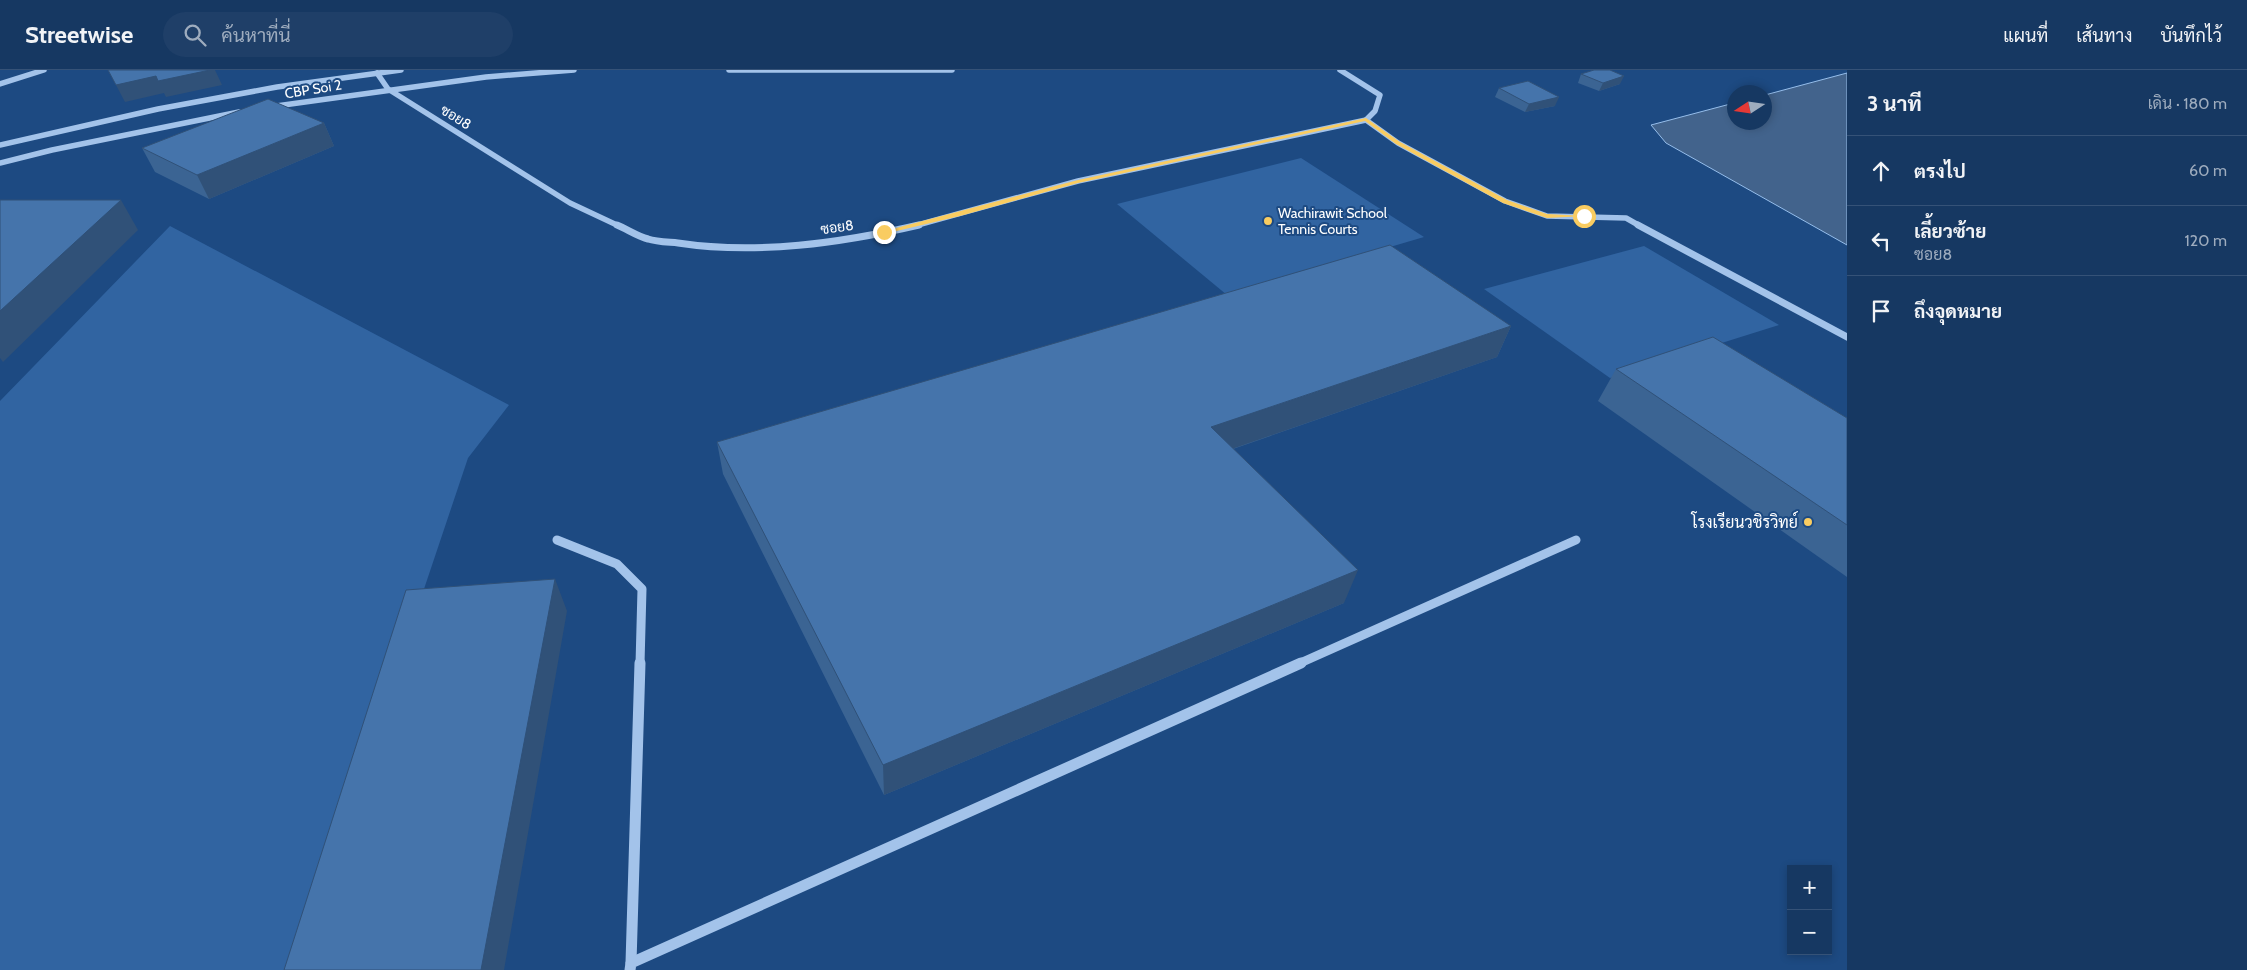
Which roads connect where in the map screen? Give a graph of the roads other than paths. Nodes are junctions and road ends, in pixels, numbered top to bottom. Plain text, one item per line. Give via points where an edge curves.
1 (44, 70) edge
2 (333, 70) edge
3 (401, 70) edge
4 (574, 70) edge
5 (729, 70) edge
6 (952, 70) edge
7 (1340, 70) edge
8 (377, 73) junction
9 (336, 79) junction
10 (0, 84) edge
11 (388, 89) junction
12 (259, 108) edge
13 (250, 110) edge
14 (1366, 120) junction
15 (0, 145) edge
16 (0, 163) edge
17 (1847, 337) edge
18 (557, 540) dead end
19 (1576, 540) dead end
20 (631, 967) edge

1 - 10 street
2 - 9 street
3 - 8 street, CBP Soi 2
4 - 11 street, CBP Soi 2
5 - 6 street
7 - 14 street via 1380,95 1375,110
8 - 9 street, CBP Soi 2
8 - 11 street, ซอย8
9 - 15 street, CBP Soi 2 via 158,110
11 - 12 street, CBP Soi 2
11 - 14 street, ซอย8 via 570,203 648,239 746,248 814,243 884,232 1078,181
13 - 16 street
14 - 17 street via 1398,143 1505,201 1547,216 1626,218
18 - 20 street via 617,564 642,589
19 - 20 street

